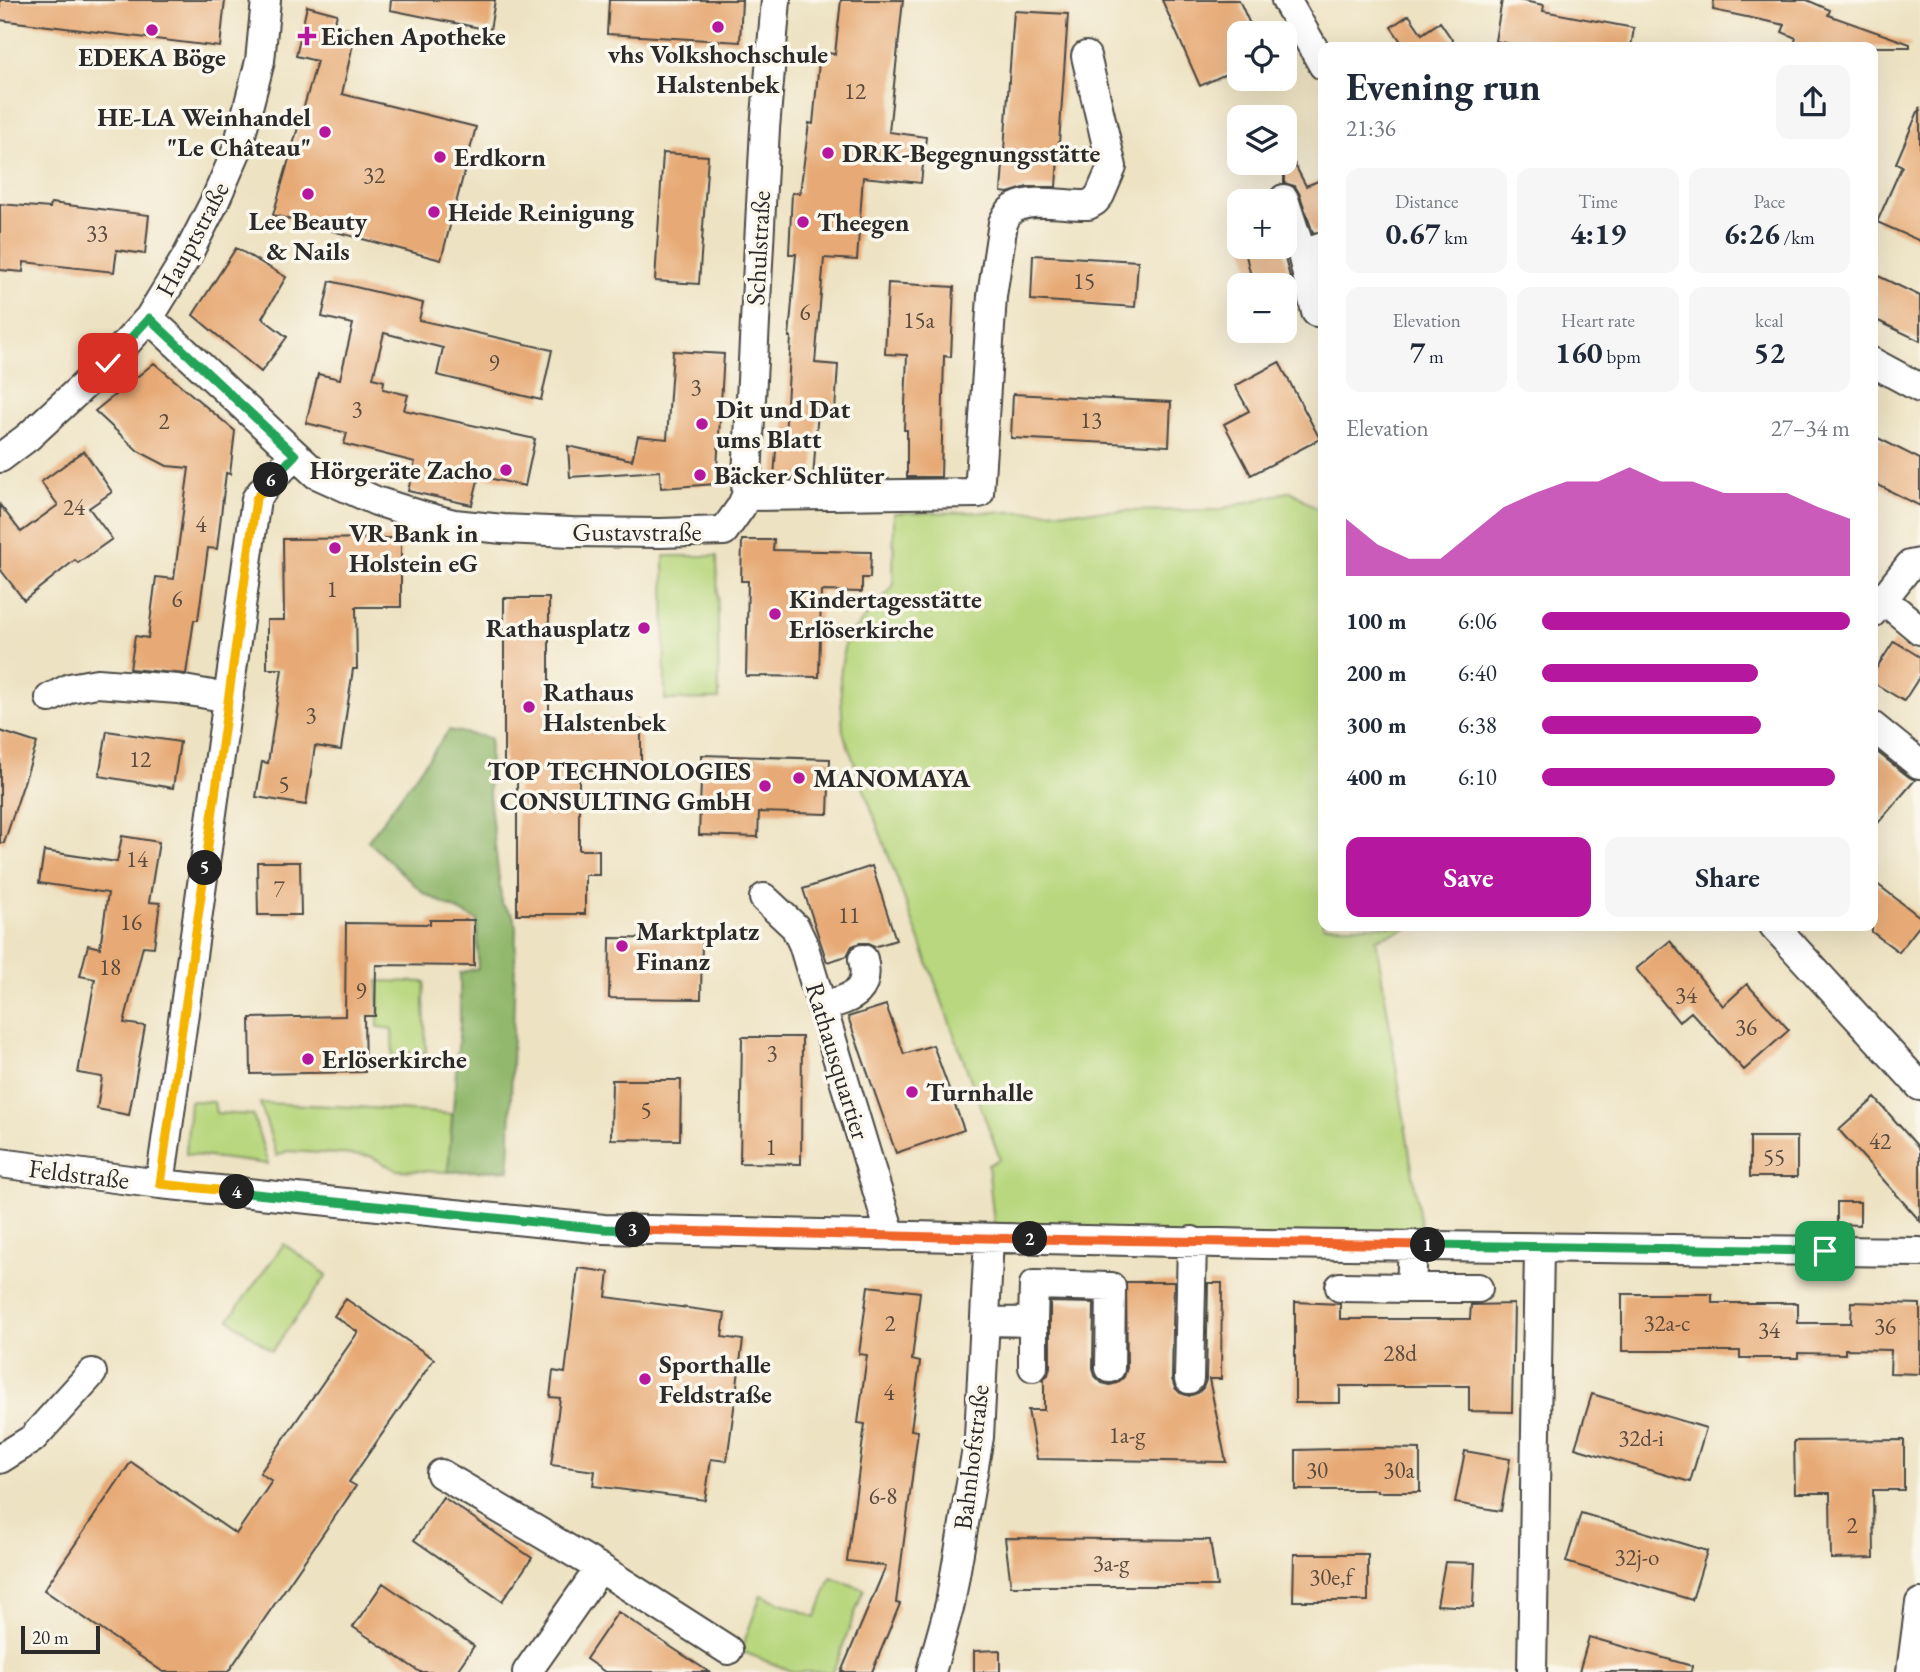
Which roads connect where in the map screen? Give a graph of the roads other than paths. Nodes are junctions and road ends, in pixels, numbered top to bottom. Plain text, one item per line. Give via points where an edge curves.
1 (266, 0) edge
2 (776, 0) edge
3 (1286, 0) edge
4 (1318, 56) edge
5 (1086, 57) dead end
6 (1297, 222) edge
7 (1313, 250) edge
8 (1316, 312) dead end
9 (149, 318) junction
10 (1878, 365) edge
11 (1920, 387) edge
12 (295, 455) junction
13 (0, 458) edge
14 (746, 496) junction
15 (1920, 563) edge
16 (1878, 607) edge
17 (1920, 630) edge
18 (50, 698) dead end
19 (229, 698) junction
20 (1878, 731) edge
21 (1919, 764) edge
22 (764, 898) dead end
23 (1779, 931) edge
24 (863, 959) dead end
25 (822, 1007) junction
26 (1920, 1086) edge
27 (0, 1163) edge
28 (160, 1184) junction
29 (891, 1236) junction
30 (989, 1238) junction
31 (1192, 1241) junction
32 (1413, 1245) junction
33 (1539, 1248) junction
34 (1920, 1252) edge
35 (1340, 1287) dead end
36 (1412, 1288) junction
37 (1478, 1288) dead end
38 (985, 1321) junction
39 (1033, 1322) junction
40 (1033, 1367) dead end
41 (1110, 1368) dead end
42 (92, 1373) dead end
43 (1189, 1378) dead end
44 (0, 1460) edge
45 (441, 1475) dead end
46 (600, 1568) junction
47 (1920, 1602) edge
48 (728, 1650) dead end
49 (527, 1672) edge
50 (931, 1672) edge
51 (1532, 1672) edge
52 (1911, 1672) edge

1 - 9 street, Hauptstraße via 260,61 237,150 187,256
2 - 14 street, Schulstraße
3 - 4 street
5 - 14 street via 1112,167 1100,195 1088,205 1030,203 1007,214 992,296 978,494
6 - 7 street
7 - 8 street
9 - 12 street, Gustavstraße
9 - 13 street, Hauptstraße via 108,363
10 - 11 street
12 - 14 street, Gustavstraße via 316,474 376,500 454,524 503,529 724,531
12 - 19 street via 256,499
15 - 16 street via 1910,565
16 - 17 street
18 - 19 street via 97,683
19 - 28 street
20 - 21 street
22 - 25 street, Rathausquartier via 795,927
23 - 26 street
24 - 25 street via 866,972 860,990
25 - 29 street, Rathausquartier
27 - 28 street, Feldstraße
28 - 29 street, Feldstraße via 604,1229
29 - 30 street, Feldstraße
30 - 31 street, Feldstraße
30 - 38 street, Bahnhofstraße
31 - 32 street, Feldstraße
31 - 43 street
32 - 33 street, Feldstraße
32 - 36 street
33 - 34 street, Feldstraße
33 - 51 street
35 - 36 street
36 - 37 street
38 - 39 street
38 - 50 street, Bahnhofstraße via 978,1437 950,1604
39 - 40 street
39 - 41 street via 1034,1285 1111,1286
42 - 44 street via 32,1439
45 - 46 street
46 - 48 street
46 - 49 street
47 - 52 street

